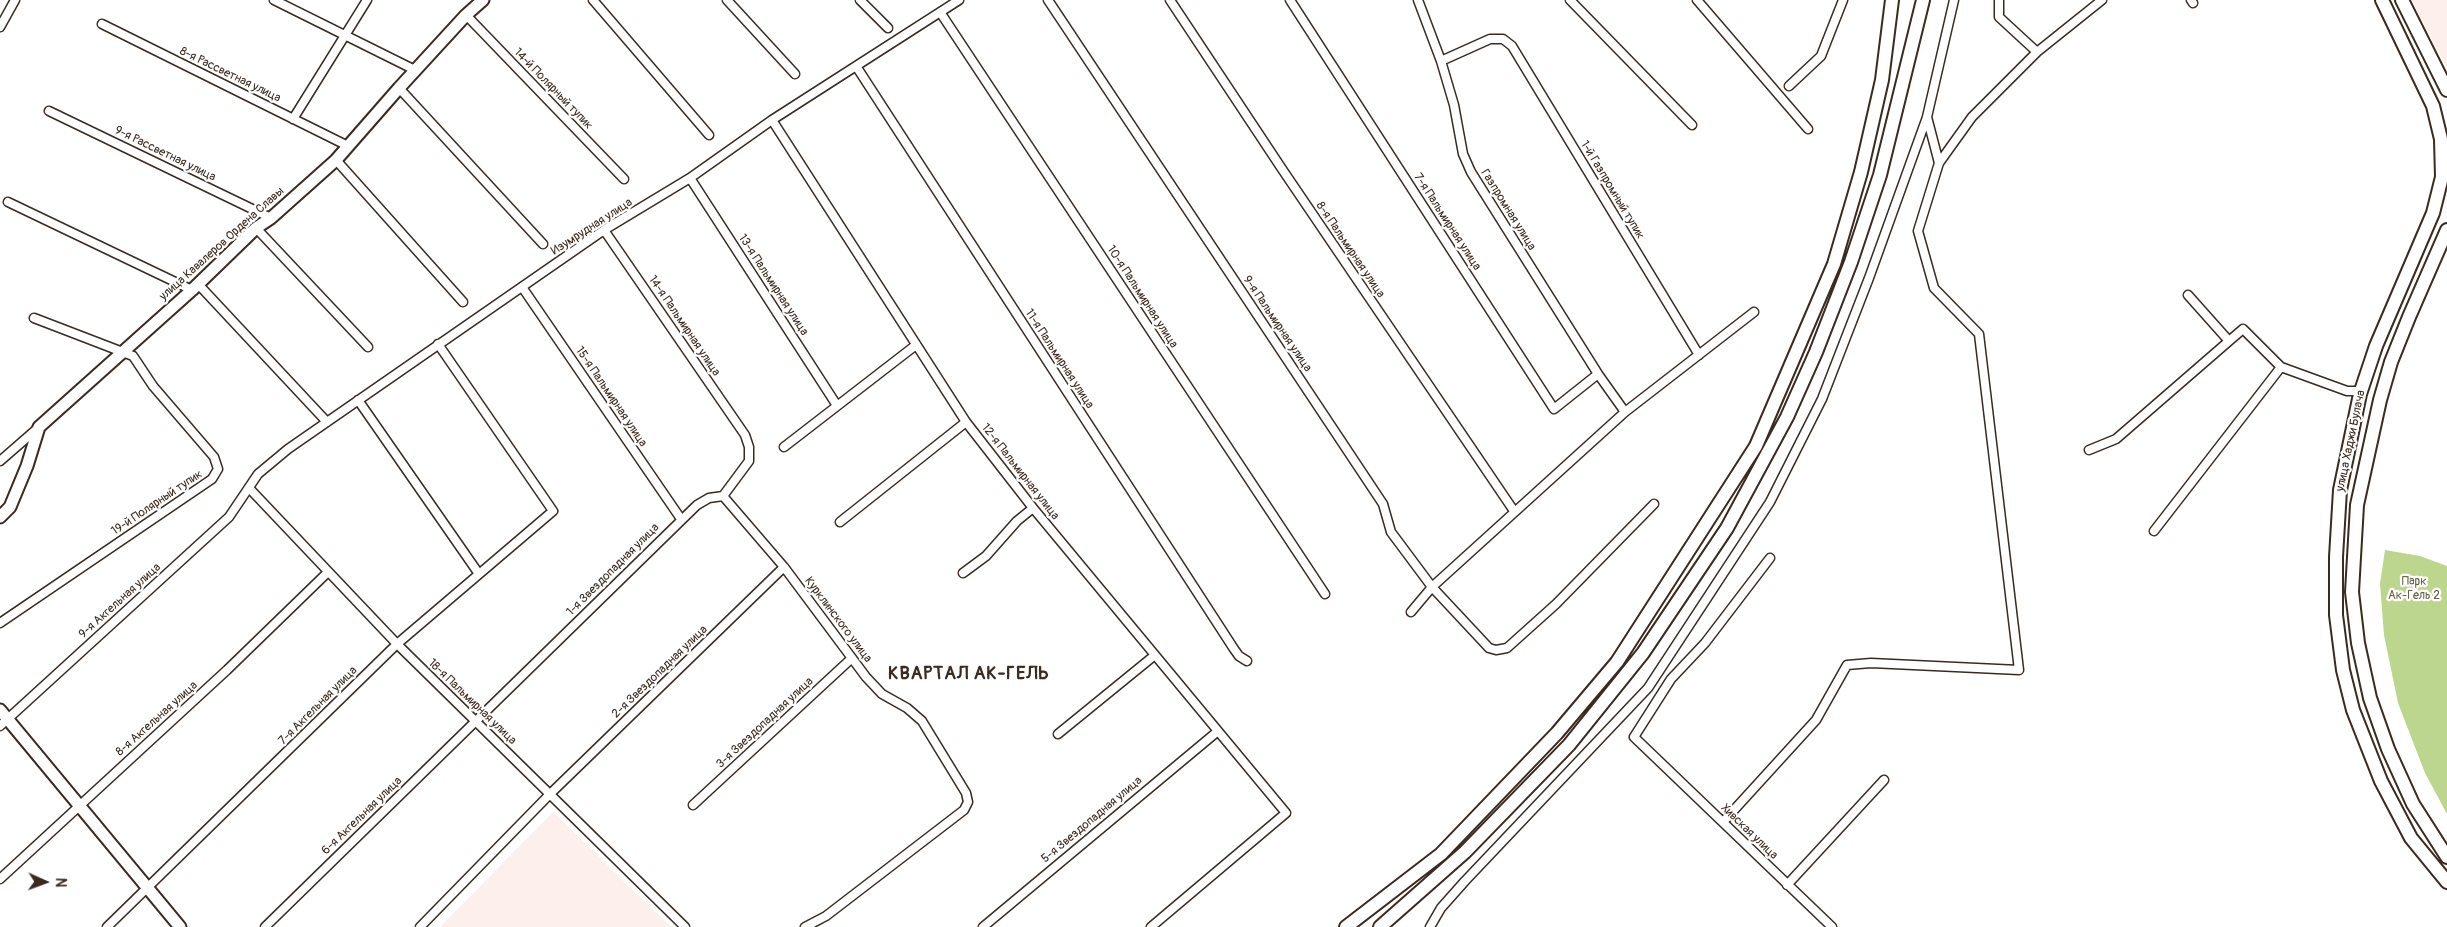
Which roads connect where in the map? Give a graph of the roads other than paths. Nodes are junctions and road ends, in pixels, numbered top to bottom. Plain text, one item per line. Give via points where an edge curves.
1 (14, 0) edge
2 (274, 0) edge
3 (367, 0) edge
4 (483, 0) edge
5 (593, 0) edge
6 (727, 0) edge
7 (860, 0) edge
8 (959, 0) edge
9 (1048, 0) edge
10 (1170, 0) edge
11 (1290, 0) edge
12 (1418, 0) edge
13 (1570, 0) edge
14 (1697, 0) edge
15 (1843, 0) edge
16 (1892, 0) edge
17 (1923, 0) edge
18 (1954, 0) edge
19 (1999, 0) edge
20 (2102, 0) edge
21 (2382, 0) edge
22 (2402, 0) edge
23 (940, 12) junction
24 (466, 14) junction
25 (102, 24) dead end
26 (0, 26) edge
27 (888, 28) dead end
28 (344, 35) junction
29 (2037, 52) junction
30 (1441, 61) junction
31 (856, 66) junction
32 (415, 70) junction
33 (795, 74) dead end
34 (1789, 86) dead end
35 (399, 88) junction
36 (2447, 90) edge
37 (49, 111) dead end
38 (1927, 117) junction
39 (293, 119) junction
40 (772, 120) junction
41 (1692, 125) dead end
42 (1808, 129) dead end
43 (709, 135) dead end
44 (348, 146) junction
45 (336, 160) junction
46 (1939, 163) junction
47 (690, 178) junction
48 (624, 179) dead end
49 (8, 202) dead end
50 (271, 218) junction
51 (256, 228) junction
52 (604, 230) junction
53 (2447, 230) edge
54 (2420, 242) junction
55 (543, 244) dead end
56 (2439, 248) junction
57 (195, 287) junction
58 (522, 287) junction
59 (2188, 295) dead end
60 (463, 302) dead end
61 (1754, 312) dead end
62 (34, 318) dead end
63 (2229, 342) junction
64 (438, 344) junction
65 (916, 345) junction
66 (368, 347) dead end
67 (121, 351) junction
68 (1699, 354) junction
69 (2281, 367) junction
70 (1598, 374) junction
71 (2362, 391) junction
72 (358, 400) junction
73 (836, 404) junction
74 (1625, 412) junction
75 (327, 422) junction
76 (966, 422) junction
77 (39, 426) junction
78 (784, 447) dead end
79 (2089, 450) dead end
80 (0, 461) edge
81 (249, 488) junction
82 (723, 496) junction
83 (1654, 504) dead end
84 (1033, 508) junction
85 (1514, 512) junction
86 (0, 517) edge
87 (681, 519) junction
88 (840, 522) dead end
89 (2154, 531) dead end
90 (1770, 558) dead end
91 (784, 567) junction
92 (963, 572) dead end
93 (327, 573) junction
94 (479, 574) junction
95 (1432, 586) junction
96 (1325, 594) dead end
97 (1411, 612) dead end
98 (0, 623) edge
99 (397, 644) junction
100 (1154, 655) junction
101 (852, 658) junction
102 (1247, 661) dead end
103 (2, 718) edge
104 (476, 722) junction
105 (1218, 731) junction
106 (1058, 734) dead end
107 (1884, 780) dead end
108 (551, 793) junction
109 (693, 804) dead end
110 (79, 805) junction
111 (1722, 822) junction
112 (2426, 827) junction
113 (2411, 838) junction
114 (2447, 857) edge
115 (0, 880) edge
116 (2447, 882) edge
117 (1787, 884) junction
118 (148, 888) junction
119 (107, 927) edge
120 (180, 927) edge
121 (265, 927) edge
122 (420, 927) edge
123 (685, 927) edge
124 (805, 927) edge
125 (982, 927) edge
126 (1151, 927) edge
127 (1346, 927) edge
128 (1380, 927) edge
129 (1430, 927) edge
130 (1832, 927) edge

1 - 26 street
2 - 28 street
3 - 28 street
4 - 24 street, улица Кавалеров Ордена Славы
5 - 43 street
6 - 33 street
7 - 27 street
8 - 23 street, Изумрудная улица
9 - 95 street, 9-я Пальмирная улица via 1383,504 1391,532
10 - 85 street, 8-я Пальмирная улица
11 - 70 street, 7-я Пальмирная улица via 1554,409
12 - 30 street, Газпромная улица
13 - 41 street
14 - 42 street
15 - 34 street via 1821,56
16 - 127 main road via 1882,80 1861,172 1834,264 1756,446 1617,662 1557,733 1441,854
17 - 128 main road via 1880,175 1851,262 1816,352 1786,417 1727,528 1663,626 1569,744 1466,852
18 - 38 street
19 - 29 street via 1999,17
20 - 29 street
21 - 54 main road, улица Хаджи Булача via 2433,106 2441,139 2442,177 2433,214
22 - 36 main road
23 - 31 street, Изумрудная улица
23 - 96 street, 10-я Пальмирная улица
24 - 32 street, улица Кавалеров Ордена Славы
24 - 48 street, 14-й Полярный тупик
25 - 39 street, 8-я Рассветная улица
28 - 32 street
28 - 39 street
29 - 46 street via 1972,117
30 - 68 street, 1-й Газпромный тупик via 1490,39 1503,39 1512,46
30 - 70 street, Газпромная улица via 1454,105 1463,154 1471,172
31 - 40 street, Изумрудная улица
31 - 102 street, 11-я Пальмирная улица via 1234,649
32 - 35 street, улица Кавалеров Ордена Славы
35 - 44 street, улица Кавалеров Ордена Славы
35 - 55 street
37 - 50 street, 9-я Рассветная улица
38 - 46 street
38 - 129 street via 1822,399 1770,502 1648,688 1465,881 1441,908
39 - 44 street, 8-я Рассветная улица
40 - 47 street, Изумрудная улица
40 - 65 street, 12-я Пальмирная улица
44 - 45 street, улица Кавалеров Ордена Славы
45 - 50 street, улица Кавалеров Ордена Славы
45 - 60 street
46 - 111 street via 1918,231 1934,288 1979,334 2019,670 1847,665 1816,720
47 - 52 street, Изумрудная улица
47 - 73 street, 13-я Пальмирная улица
49 - 57 street
50 - 51 street, улица Кавалеров Ордена Славы
51 - 57 street, улица Кавалеров Ордена Славы
51 - 66 street
52 - 58 street, Изумрудная улица
52 - 82 street, 14-я Пальмирная улица via 745,435 749,447 748,461
53 - 56 main road, улица Хаджи Булача
54 - 56 main road
54 - 71 main road, улица Хаджи Булача via 2376,346
56 - 112 main road, улица Хаджи Булача via 2391,362 2380,400 2357,505 2352,592 2358,643 2370,698 2388,749
57 - 67 street, улица Кавалеров Ордена Славы
57 - 75 street
58 - 64 street, Изумрудная улица
58 - 87 street, 15-я Пальмирная улица
59 - 63 street
61 - 68 street
62 - 67 street, 19-й Полярный тупик
63 - 69 street via 2243,329
63 - 79 street via 2116,439
64 - 72 street, Изумрудная улица
64 - 94 street, 7-я Акгельная улица via 554,511
65 - 73 street
65 - 76 street, 12-я Пальмирная улица
67 - 77 street, улица Кавалеров Ордена Славы
67 - 98 street, 19-й Полярный тупик via 133,356 143,367 153,386 214,457 218,469 212,479
68 - 74 street
69 - 71 street via 2347,391
69 - 89 street
70 - 74 street, Газпромная улица
71 - 113 main road, улица Хаджи Булача via 2340,490 2336,557 2338,644 2359,726 2381,781
72 - 75 street, Изумрудная улица
72 - 94 street
73 - 78 street
74 - 85 street
75 - 81 street, Изумрудная улица via 258,474
76 - 84 street, 12-я Пальмирная улица
76 - 88 street
77 - 80 street
77 - 86 street via 10,507
81 - 93 street, 18-я Пальмирная улица
81 - 103 street, 9-я Акгельная улица via 230,517
82 - 87 street, 1-я Звездопадная улица via 709,498
82 - 91 street, Курклинского улица
83 - 95 street, 9-я Пальмирная улица via 1556,604 1507,648 1489,648
84 - 92 street via 986,556
84 - 100 street, 12-я Пальмирная улица
85 - 95 street
87 - 104 street, 1-я Звездопадная улица
90 - 111 street, Хивская улица via 1671,680 1634,737
91 - 101 street, Курклинского улица
91 - 108 street, 2-я Звездопадная улица
93 - 99 street, 18-я Пальмирная улица
93 - 110 street, 8-я Акгельная улица via 227,670
94 - 99 street, 7-я Акгельная улица
95 - 97 street
99 - 104 street, 18-я Пальмирная улица
99 - 118 street, 7-я Акгельная улица
100 - 105 street, 12-я Пальмирная улица
100 - 106 street
101 - 109 street, 3-я Звездопадная улица
101 - 124 street, Курклинского улица via 882,694 922,720 966,793 968,802 964,810 826,916
103 - 110 street
104 - 108 street, 18-я Пальмирная улица
104 - 121 street, 6-я Акгельная улица
105 - 125 street, 5-я Звездопадная улица
105 - 126 street, 12-я Пальмирная улица via 1286,813
107 - 117 street
108 - 122 street, 2-я Звездопадная улица
108 - 123 street, 18-я Пальмирная улица
110 - 115 street, 8-я Акгельная улица
110 - 118 street
111 - 117 street, Хивская улица
112 - 113 main road
112 - 114 main road, улица Хаджи Булача
113 - 116 main road, улица Хаджи Булача
117 - 130 street, Хивская улица
118 - 119 street, 7-я Акгельная улица
118 - 120 street

